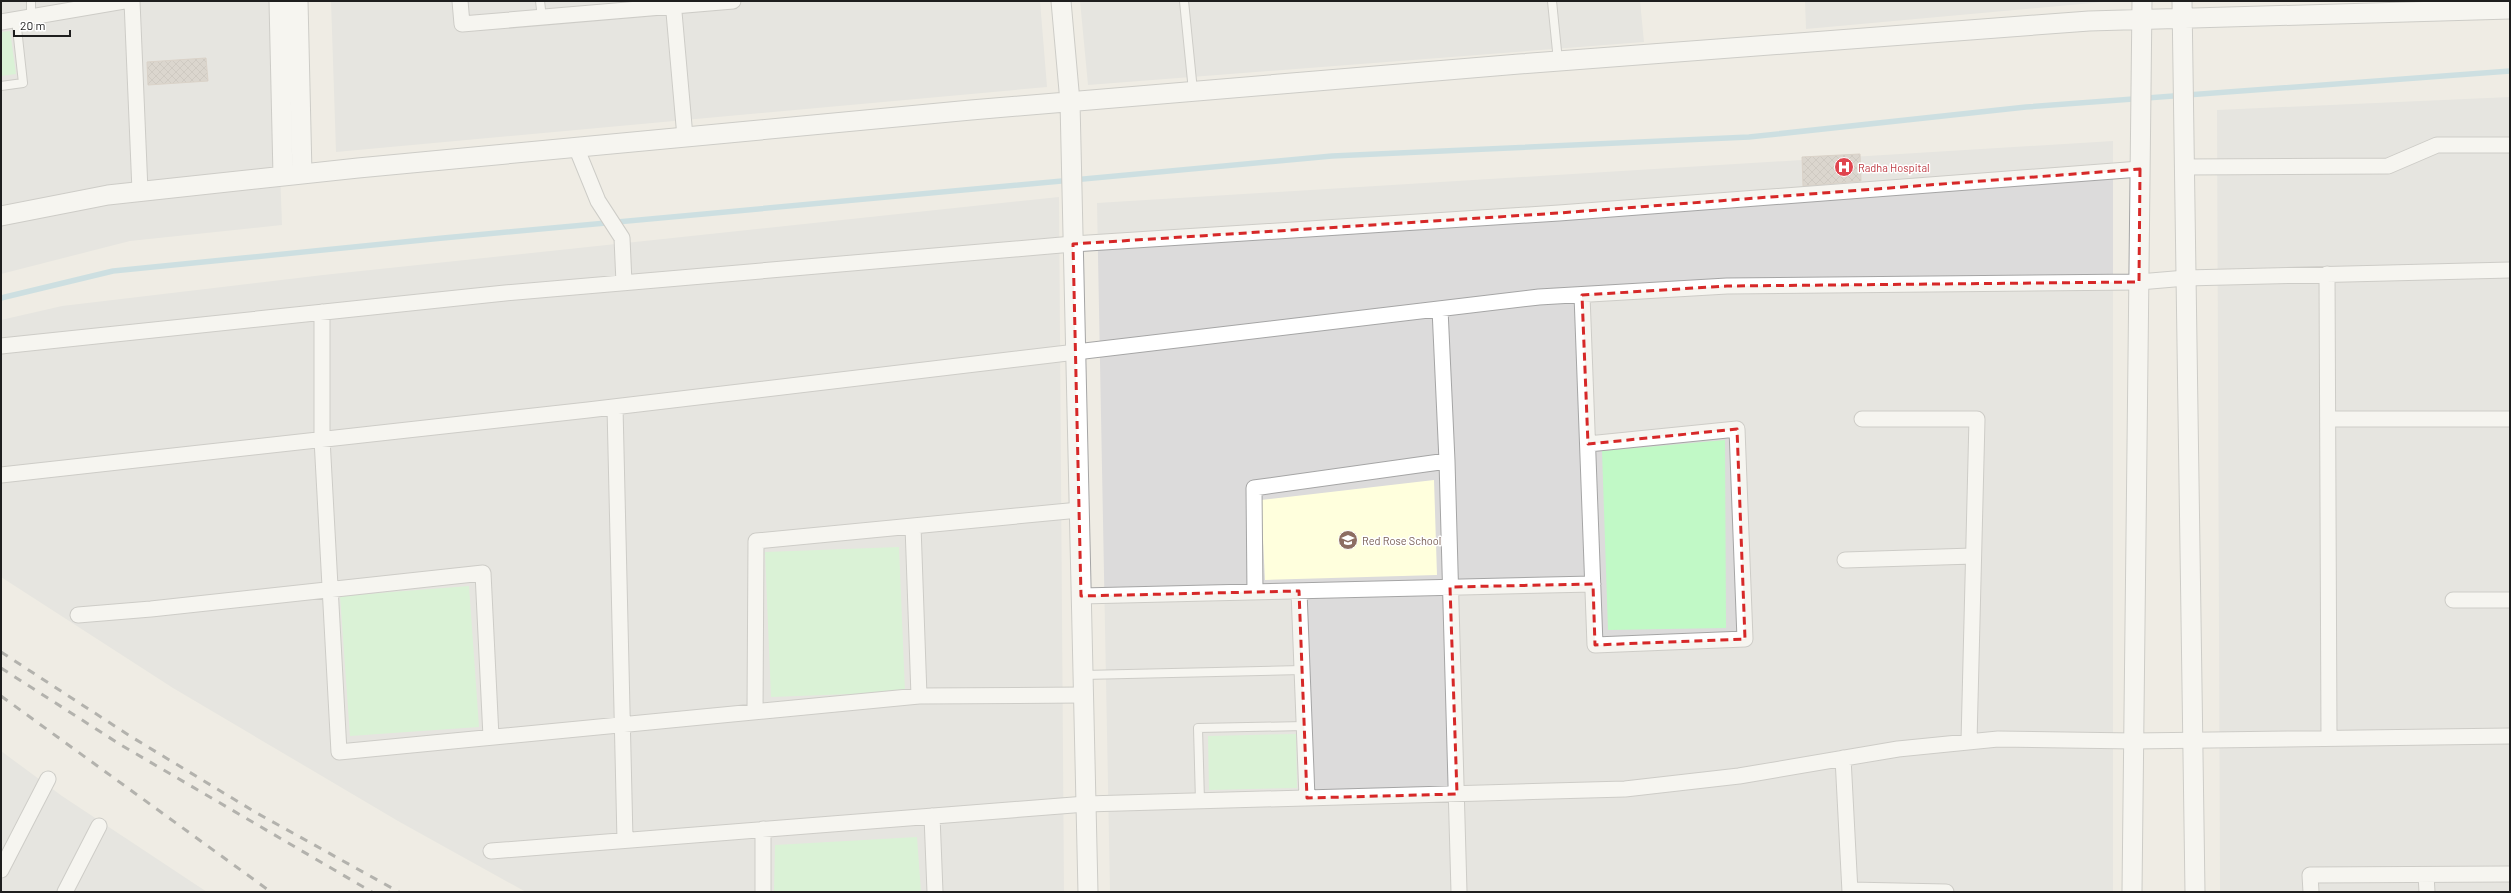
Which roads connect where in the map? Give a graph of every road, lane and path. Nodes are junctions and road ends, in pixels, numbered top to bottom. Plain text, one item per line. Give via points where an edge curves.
1 (31, 1) edge
2 (124, 1) edge
3 (132, 1) edge
4 (279, 1) edge
5 (298, 1) edge
6 (460, 1) edge
7 (540, 1) edge
8 (733, 1) edge
9 (1061, 1) edge
10 (1184, 1) edge
11 (1552, 1) edge
12 (673, 4) edge
13 (2510, 9) edge
14 (2142, 10) edge
15 (2182, 10) edge
16 (24, 18) junction
17 (542, 18) junction
18 (1, 22) edge
19 (1558, 61) junction
20 (1, 86) edge
21 (1193, 91) junction
22 (1070, 102) junction
23 (685, 137) junction
24 (2510, 145) edge
25 (576, 148) junction
26 (2184, 167) junction
27 (2140, 169) junction
28 (302, 174) junction
29 (283, 176) junction
30 (140, 191) junction
31 (1, 216) edge
32 (1073, 244) junction
33 (2510, 270) edge
34 (2327, 274) junction
35 (2186, 278) junction
36 (2139, 282) junction
37 (624, 283) junction
38 (1582, 295) junction
39 (1440, 309) junction
40 (322, 312) junction
41 (1, 346) edge
42 (1075, 352) junction
43 (615, 407) junction
44 (1862, 419) dead end
45 (2328, 419) junction
46 (2510, 419) edge
47 (322, 439) junction
48 (1588, 444) junction
49 (1448, 461) junction
50 (1, 475) edge
51 (1079, 510) junction
52 (913, 526) junction
53 (1973, 556) junction
54 (1844, 560) dead end
55 (1593, 584) junction
56 (1450, 587) junction
57 (330, 589) junction
58 (1299, 591) junction
59 (1255, 592) junction
60 (1081, 596) junction
61 (2453, 600) dead end
62 (2510, 600) edge
63 (78, 615) dead end
64 (1302, 670) junction
65 (1083, 675) junction
66 (1083, 695) junction
67 (919, 696) junction
68 (755, 712) junction
69 (622, 725) junction
70 (1304, 726) junction
71 (2510, 736) edge
72 (491, 737) junction
73 (2328, 738) junction
74 (2193, 740) junction
75 (2134, 741) junction
76 (1969, 742) junction
77 (1843, 758) junction
78 (48, 779) dead end
79 (1457, 794) junction
80 (1307, 798) junction
81 (1200, 801) junction
82 (1086, 804) junction
83 (932, 816) junction
84 (99, 826) dead end
85 (763, 830) junction
86 (625, 840) junction
87 (491, 851) dead end
88 (1, 870) edge
89 (2510, 874) edge
90 (2426, 875) junction
91 (1850, 891) edge
92 (65, 892) edge
93 (762, 892) edge
94 (935, 892) edge
95 (1088, 892) edge
96 (1459, 892) edge
97 (1946, 892) edge
98 (2132, 892) edge
99 (2195, 892) edge
100 (2311, 892) edge
101 (2427, 892) edge

1 - 16 lane
2 - 16 street
3 - 30 street
4 - 29 street
5 - 28 street
6 - 17 street via 462,24
7 - 17 lane
8 - 12 street
9 - 22 street
10 - 21 lane
11 - 19 lane
12 - 17 street
12 - 23 street
13 - 15 street
14 - 15 street
14 - 19 street via 2089,21
14 - 27 street
15 - 26 street
16 - 18 street
16 - 20 lane via 23,83
19 - 21 street
21 - 22 street
22 - 23 street
22 - 32 street
23 - 25 street
24 - 26 street via 2438,145 2388,166
25 - 28 street
25 - 37 street via 598,201 622,238
26 - 35 street
27 - 32 street via 1559,213
27 - 36 street
28 - 29 street
29 - 30 street
30 - 31 street via 108,194
32 - 37 street
32 - 42 street
33 - 34 street
34 - 35 street
34 - 45 street
35 - 36 street
35 - 74 street
36 - 38 street via 1727,286
36 - 75 street
37 - 40 street
38 - 39 street
38 - 48 street
39 - 42 street
39 - 49 street
40 - 41 street
40 - 47 street
42 - 43 street
42 - 51 street
43 - 47 street
43 - 69 street
44 - 53 street via 1977,420
45 - 46 street
45 - 73 street
47 - 50 street
47 - 57 street
48 - 55 street
48 - 55 street via 1738,429 1745,639 1595,645
49 - 56 street
49 - 59 street via 1254,488
51 - 52 street
51 - 60 street
52 - 67 street
52 - 68 street via 756,541
53 - 54 street
53 - 76 street
55 - 56 street
56 - 58 street
56 - 79 street
57 - 63 street
57 - 72 street via 339,752
57 - 72 street via 483,573
58 - 59 street
58 - 64 street
59 - 60 street
60 - 65 street
61 - 62 street
64 - 65 lane
64 - 70 street
65 - 66 street
66 - 67 street
66 - 82 street
67 - 68 street
68 - 69 street
69 - 72 street
69 - 86 street
70 - 80 street
70 - 81 lane via 1198,728
71 - 73 street
73 - 74 street
74 - 75 street
74 - 99 street
75 - 76 street via 1998,739
75 - 98 street
76 - 77 street
77 - 79 street via 1738,776 1625,789
77 - 91 street
78 - 88 street
79 - 80 street
79 - 96 street
80 - 81 street
81 - 82 street
82 - 83 street
82 - 95 street
83 - 85 street
83 - 94 street
84 - 92 street
85 - 86 street
85 - 93 street
86 - 87 street
89 - 90 street
90 - 100 street via 2310,875
90 - 101 street
91 - 97 street

